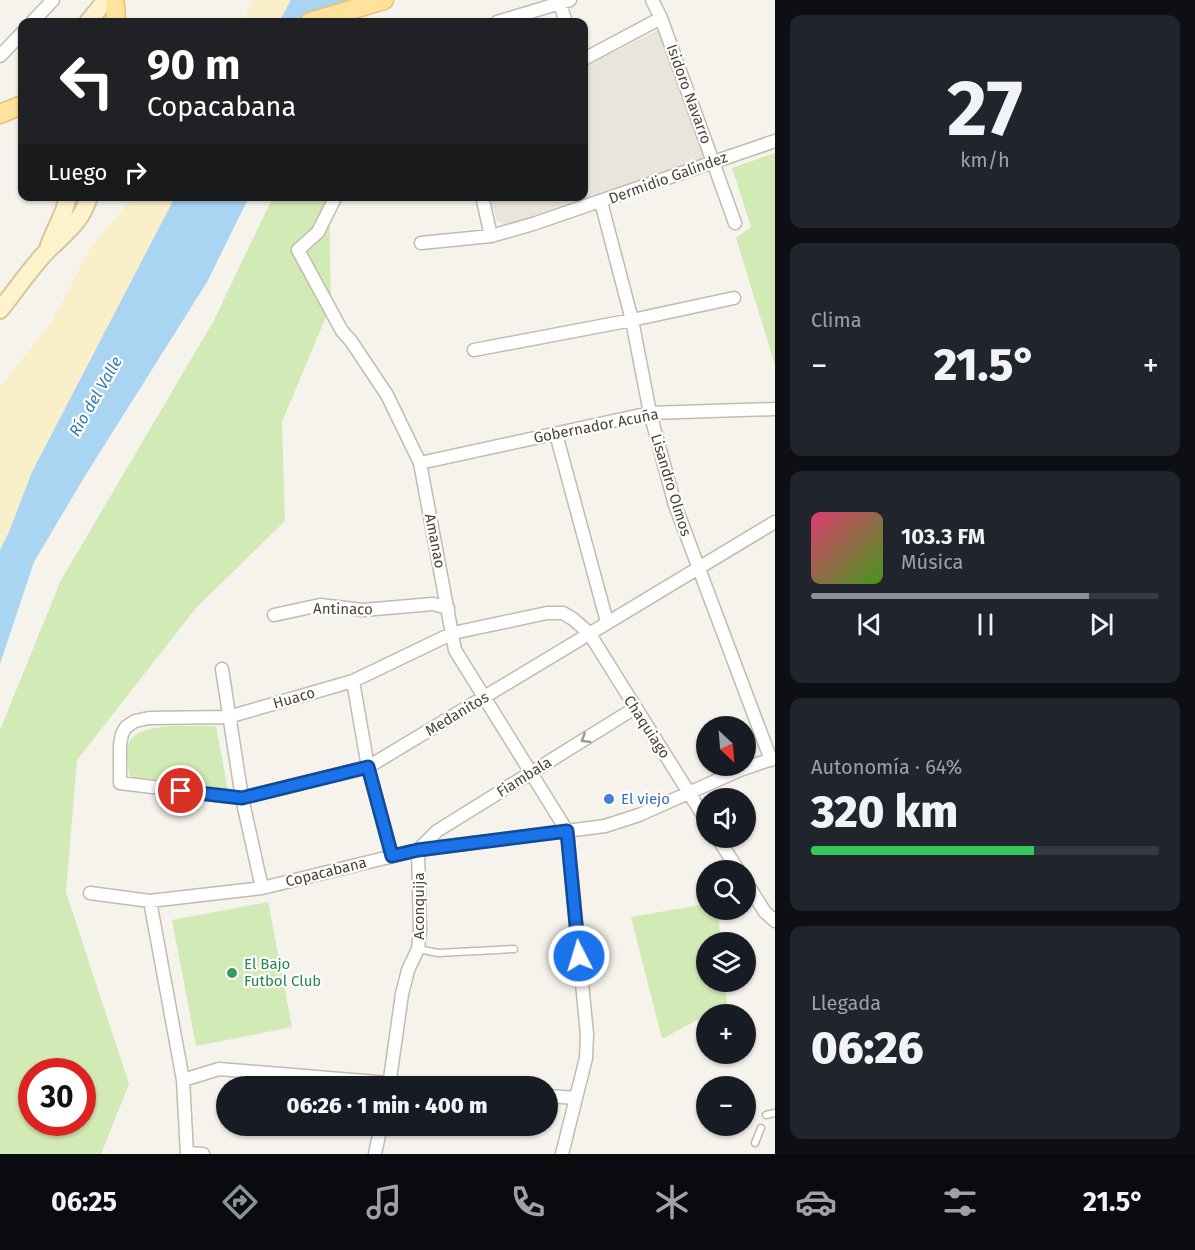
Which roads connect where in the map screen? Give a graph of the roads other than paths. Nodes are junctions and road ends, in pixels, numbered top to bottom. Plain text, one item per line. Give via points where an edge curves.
1 (53, 0) edge
2 (383, 0) edge
3 (652, 0) edge
4 (565, 2) edge
5 (114, 7) edge
6 (36, 18) edge
7 (95, 18) edge
8 (323, 18) edge
9 (511, 18) edge
10 (566, 18) edge
11 (661, 18) junction
12 (18, 37) edge
13 (0, 56) edge
14 (588, 57) edge
15 (18, 107) edge
16 (0, 114) edge
17 (18, 117) edge
18 (0, 123) edge
19 (775, 141) edge
20 (713, 162) junction
21 (67, 201) edge
22 (88, 201) edge
23 (334, 201) edge
24 (483, 201) edge
25 (601, 202) junction
26 (735, 223) dead end
27 (491, 236) junction
28 (421, 243) dead end
29 (47, 252) junction
30 (734, 297) dead end
31 (0, 310) edge
32 (632, 320) junction
33 (474, 350) dead end
34 (775, 409) edge
35 (650, 413) junction
36 (556, 434) junction
37 (420, 463) junction
38 (775, 522) edge
39 (697, 567) junction
40 (448, 608) junction
41 (274, 615) dead end
42 (607, 622) junction
43 (453, 633) junction
44 (589, 633) junction
45 (222, 669) dead end
46 (352, 681) junction
47 (485, 697) junction
48 (635, 708) junction
49 (228, 717) junction
50 (773, 759) edge
51 (368, 767) junction
52 (532, 772) junction
53 (120, 783) joint
54 (690, 794) junction
55 (242, 798) junction
56 (696, 804) edge
57 (567, 831) junction
58 (418, 850) junction
59 (392, 856) junction
60 (262, 888) junction
61 (90, 893) dead end
62 (756, 898) edge
63 (150, 901) junction
64 (775, 921) edge
65 (418, 949) junction
66 (514, 949) dead end
67 (293, 1076) edge
68 (390, 1076) edge
69 (183, 1080) junction
70 (558, 1097) edge
71 (576, 1098) junction
72 (775, 1113) edge
73 (766, 1115) dead end
74 (761, 1128) dead end
75 (379, 1136) edge
76 (755, 1143) dead end
77 (187, 1153) edge
78 (203, 1154) edge
79 (375, 1154) edge
80 (561, 1154) edge

1 - 6 street
2 - 8 main road
3 - 11 street, Isidoro Navarro
4 - 9 street
4 - 10 street
5 - 7 main road
11 - 14 street
11 - 20 street, Isidoro Navarro
12 - 13 street
15 - 16 main road
17 - 18 main road
19 - 20 street, Dermidio Galíndez
20 - 25 street, Dermidio Galíndez
20 - 26 street, Isidoro Navarro
21 - 29 main road
22 - 29 main road via 75,226
23 - 37 street, Amanao via 318,232 298,250 342,331 387,395
24 - 27 street
25 - 27 street, Dermidio Galíndez
25 - 32 street, Lisandro Olmos
27 - 28 street, Dermidio Galíndez
29 - 31 main road
30 - 32 street
32 - 33 street
32 - 35 street, Lisandro Olmos
34 - 35 street, Gobernador Acuña
35 - 36 street, Gobernador Acuña
35 - 39 street, Lisandro Olmos
36 - 37 street, Gobernador Acuña
36 - 42 street
37 - 40 street, Amanao
38 - 39 street, Medanitos
39 - 42 street, Medanitos
39 - 50 street, Lisandro Olmos
40 - 41 street, Antinaco via 433,604 363,610 320,605
40 - 43 street, Amanao
42 - 44 street, Medanitos
43 - 44 street via 563,613
43 - 46 street, Huaco
43 - 47 street, Amanao via 455,650
44 - 47 street, Medanitos
44 - 48 street, Chaquiago
45 - 49 street
46 - 49 street, Huaco
46 - 51 street
47 - 51 street, Medanitos
47 - 52 street, Amanao
48 -> 52 street, Fiambala
48 - 54 street, Chaquiago
49 - 53 street, Huaco via 135,721 126,727 120,745
49 - 55 street
50 - 54 street, Copacabana
51 - 55 street, Medanitos
51 - 59 street
52 - 57 street, Amanao
52 - 58 street, Fiambala via 437,831
53 - 55 street, Medanitos
54 - 56 street, Chaquiago
54 - 57 street, Copacabana via 605,826
55 - 60 street
57 - 58 street, Copacabana
57 - 71 street via 587,1034 586,1058
58 - 59 street, Copacabana
58 - 65 street, Aconquija
59 - 60 street, Copacabana
60 - 63 street, Copacabana
61 - 63 street, Copacabana
62 - 64 street
63 - 69 street
65 - 66 lane via 438,953
65 - 68 street, Aconquija via 402,994
67 - 69 street via 219,1069
69 - 77 street
70 - 71 street
71 - 80 street
72 - 73 lane
74 - 76 lane
75 - 79 street
77 - 78 street

